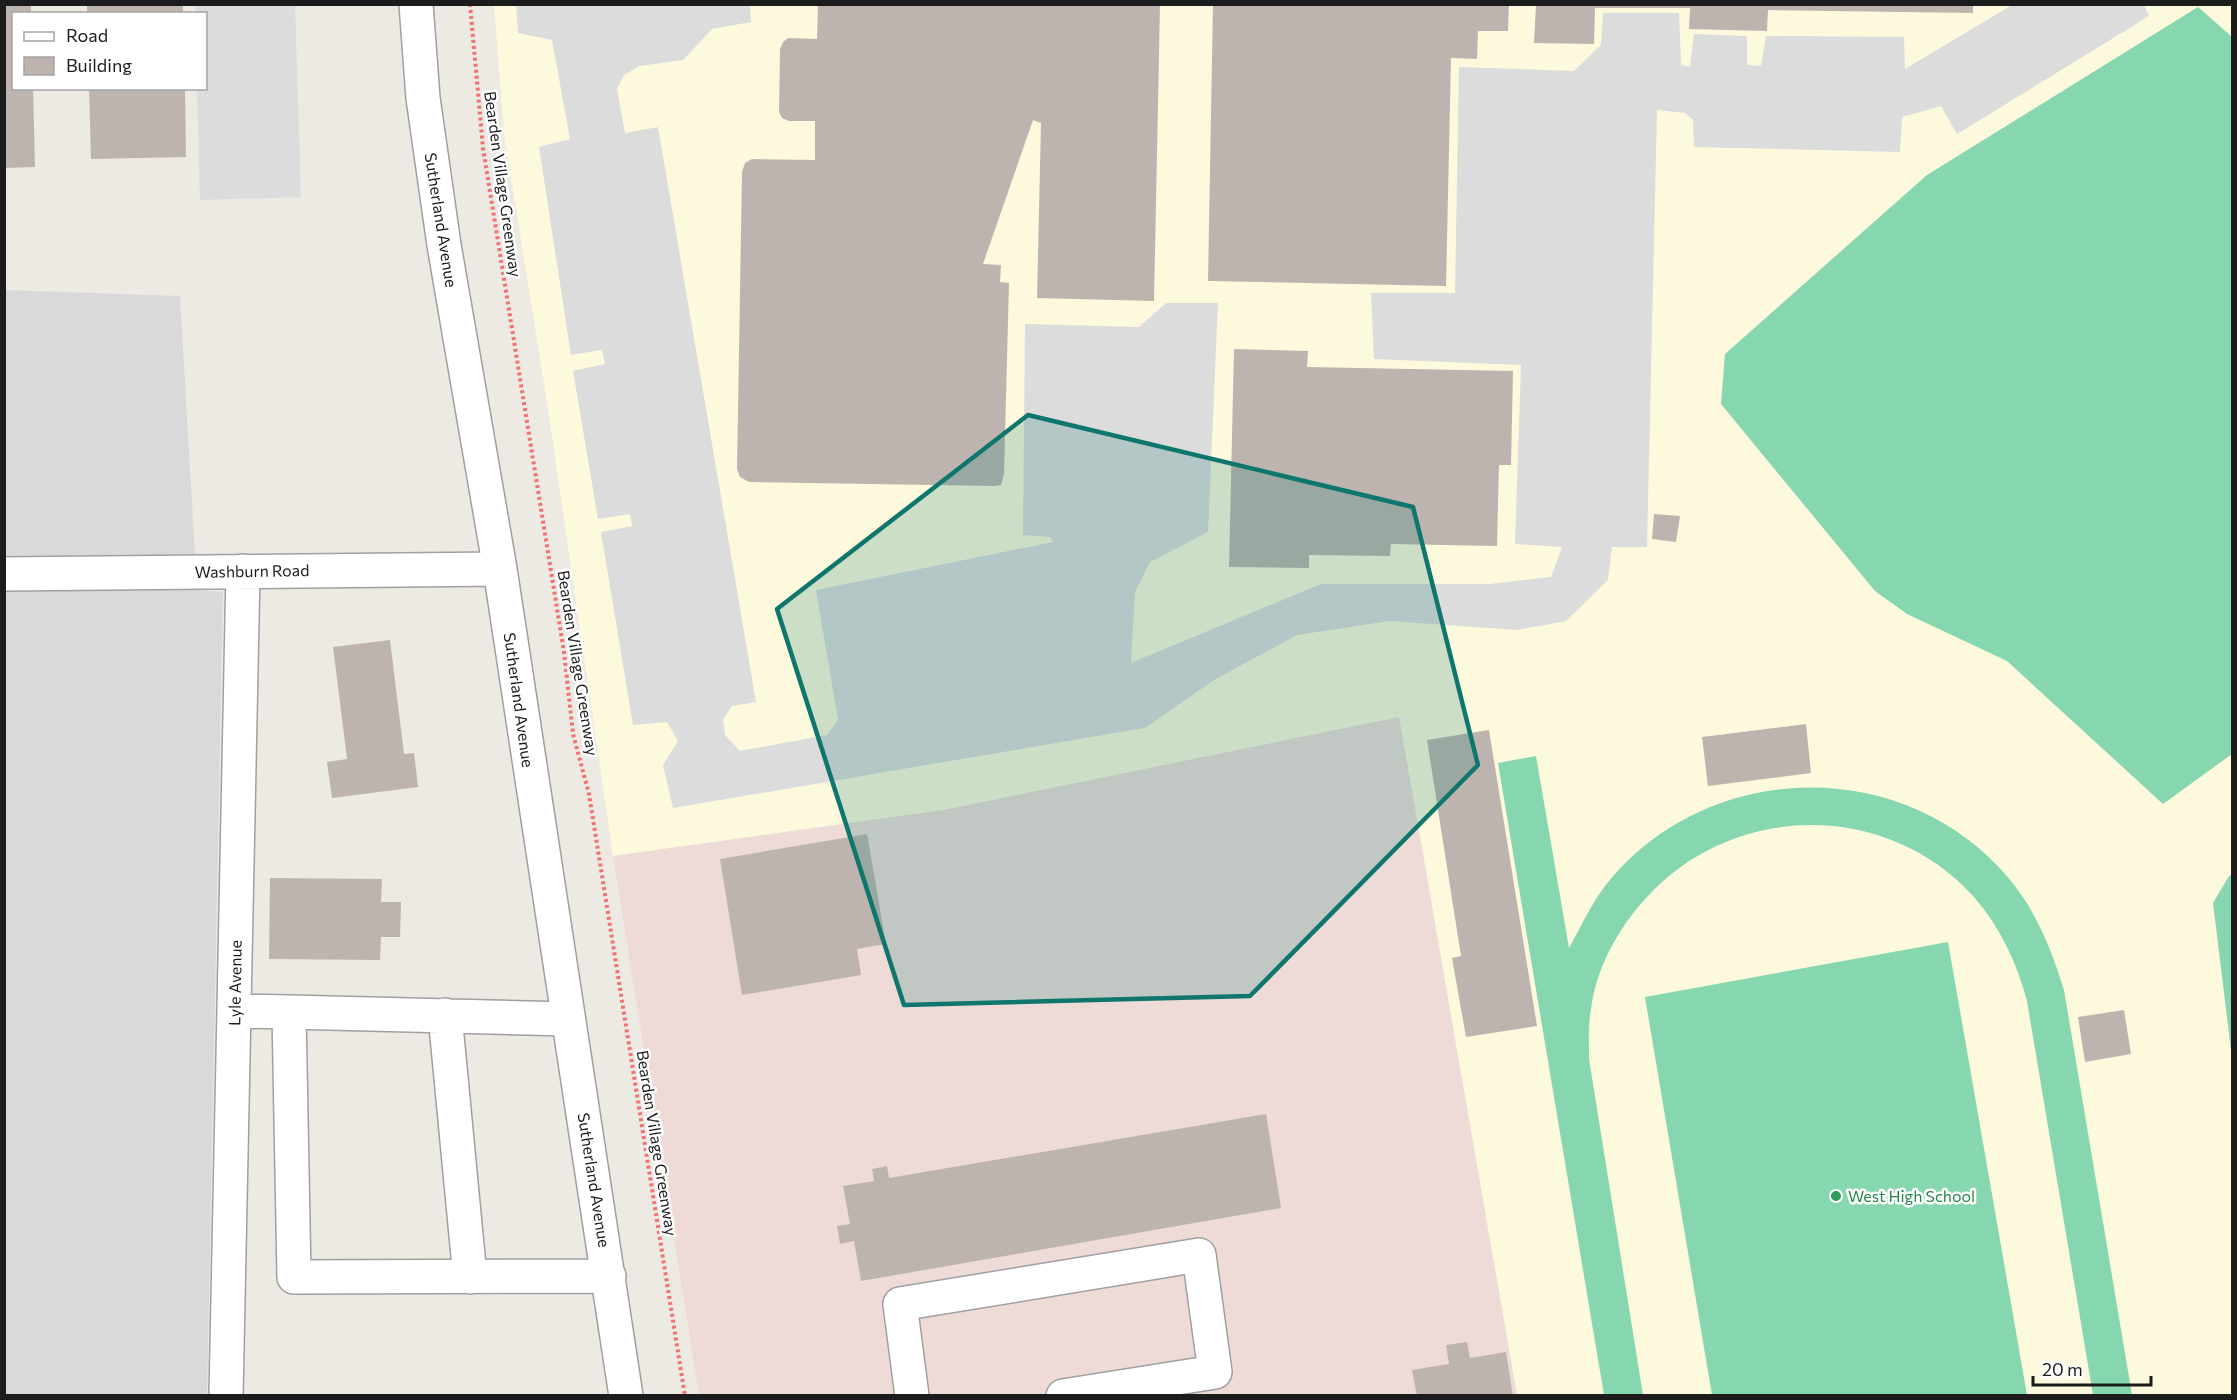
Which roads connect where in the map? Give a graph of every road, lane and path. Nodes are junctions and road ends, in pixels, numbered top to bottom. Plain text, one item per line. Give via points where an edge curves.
1 (416, 4) edge
2 (470, 4) edge
3 (500, 569) junction
4 (243, 571) junction
5 (4, 574) edge
6 (234, 1011) junction
7 (289, 1012) junction
8 (445, 1015) junction
9 (568, 1019) junction
10 (609, 1276) junction
11 (470, 1277) junction
12 (226, 1395) edge
13 (626, 1395) edge
14 (685, 1395) edge
15 (912, 1395) edge
16 (1063, 1395) edge

1 - 3 street, Sutherland Avenue via 423,98 444,245
2 - 14 path, Bearden Village Greenway via 483,148 564,652 573,734 589,794
3 - 4 street, Washburn Road
3 - 9 street, Sutherland Avenue
4 - 5 street, Washburn Road
4 - 6 street, Lyle Avenue
6 - 7 street
6 - 12 street, Lyle Avenue
7 - 8 street
7 - 11 street via 294,1277
8 - 9 street
8 - 11 street
9 - 10 street, Sutherland Avenue
10 - 11 street
10 - 13 street, Sutherland Avenue
15 - 16 street via 900,1304 1199,1255 1215,1372

